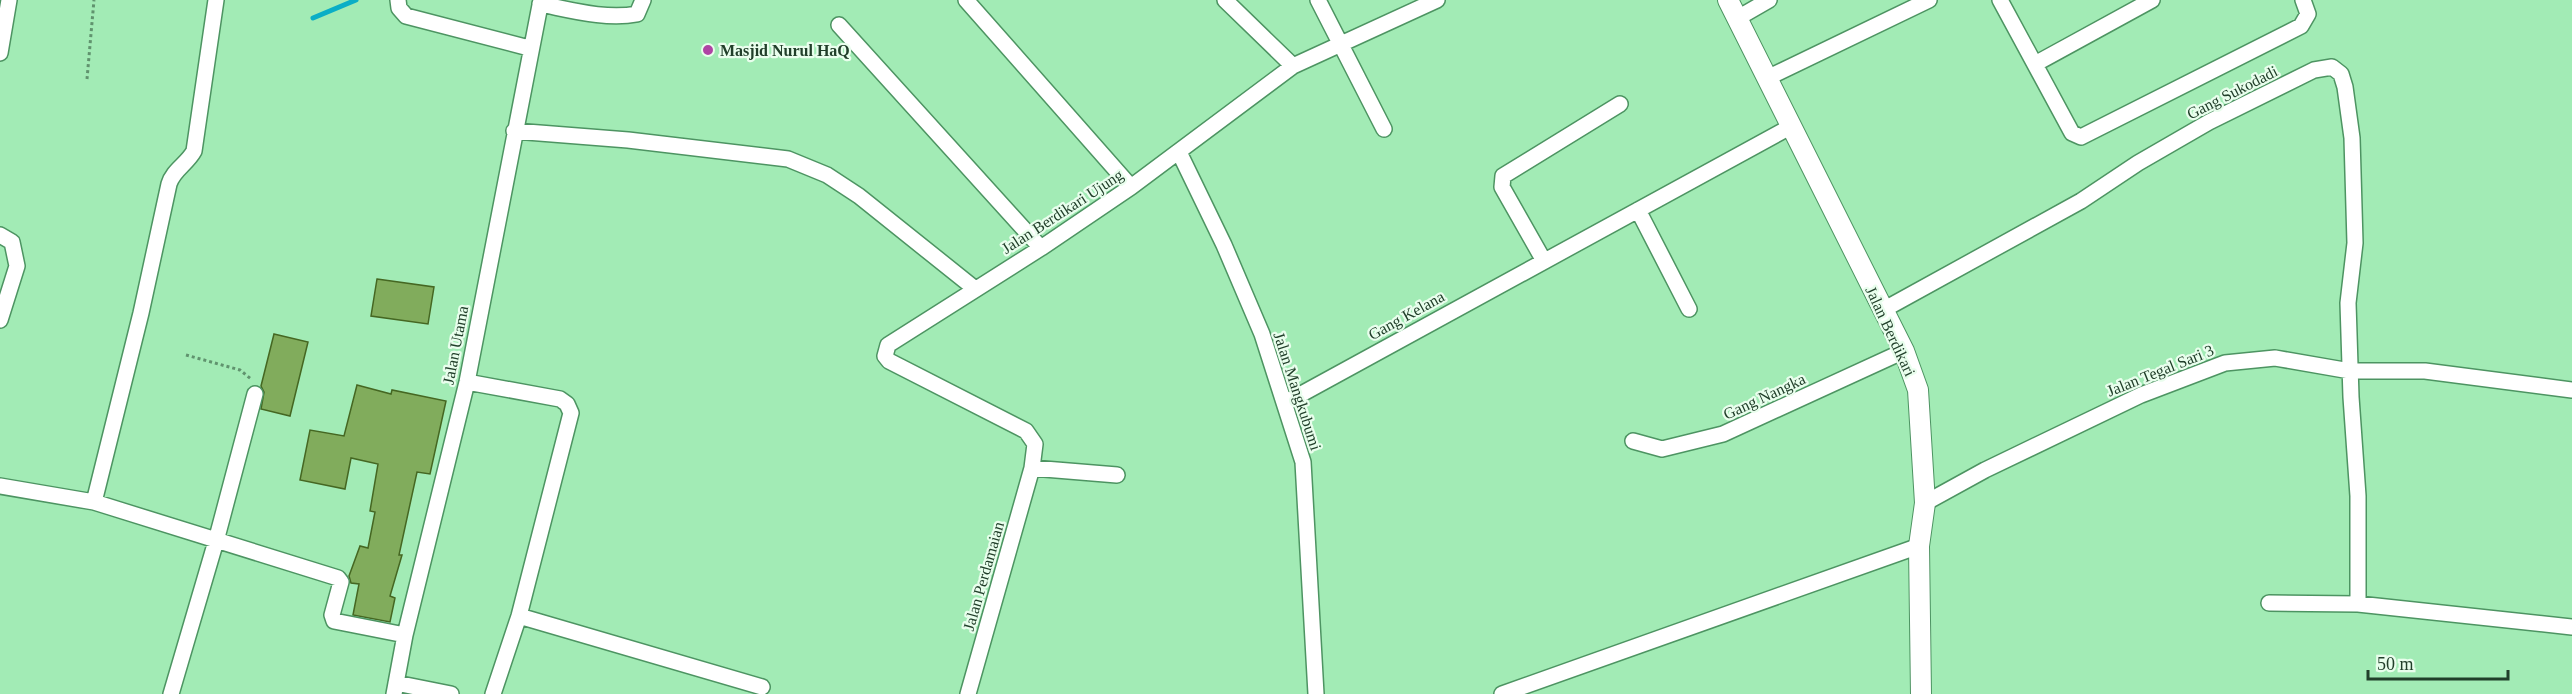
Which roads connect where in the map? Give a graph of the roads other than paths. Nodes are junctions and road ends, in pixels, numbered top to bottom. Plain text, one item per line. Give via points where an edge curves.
1 (9, 0) edge
2 (216, 0) edge
3 (398, 0) edge
4 (643, 0) edge
5 (966, 0) edge
6 (1225, 0) edge
7 (1318, 0) edge
8 (1437, 0) edge
9 (1728, 0) edge
10 (1769, 0) edge
11 (1929, 0) edge
12 (2000, 0) edge
13 (2152, 0) edge
14 (2303, 0) edge
15 (540, 2) edge
16 (1736, 19) junction
17 (839, 25) dead end
18 (1342, 43) junction
19 (530, 48) junction
20 (0, 53) edge
21 (2035, 64) junction
22 (1293, 66) junction
23 (1767, 78) junction
24 (1620, 104) dead end
25 (1790, 126) junction
26 (1384, 129) dead end
27 (514, 131) junction
28 (1179, 152) junction
29 (1131, 187) junction
30 (1638, 210) junction
31 (0, 235) edge
32 (1041, 248) junction
33 (1544, 261) junction
34 (974, 288) junction
35 (1689, 309) dead end
36 (1883, 310) junction
37 (0, 320) edge
38 (1904, 351) junction
39 (2349, 371) junction
40 (467, 382) junction
41 (2572, 390) edge
42 (255, 394) road end
43 (1285, 403) junction
44 (1633, 441) dead end
45 (1032, 468) junction
46 (1117, 475) dead end
47 (0, 486) edge
48 (94, 502) junction
49 (1925, 502) junction
50 (216, 541) junction
51 (1919, 546) junction
52 (2269, 603) dead end
53 (2358, 604) junction
54 (519, 616) junction
55 (2572, 627) edge
56 (405, 635) junction
57 (762, 687) dead end
58 (395, 688) edge
59 (171, 694) edge
60 (451, 694) edge
61 (492, 694) edge
62 (968, 694) edge
63 (1316, 694) edge
64 (1503, 694) edge
65 (1921, 694) edge

1 - 20 street
2 - 48 street via 194,151 188,162 171,176
3 - 19 street via 406,16
4 - 15 street via 637,14 630,15 589,13
5 - 29 street
6 - 22 street
7 - 18 street
8 - 18 street, Jalan Berdikari Ujung
9 - 16 street, Jalan Berdikari
10 - 16 street
11 - 23 street
12 - 21 street
13 - 21 street
14 - 21 street via 2308,14 2301,27 2085,137 2072,133
15 - 19 street, Jalan Utama
16 - 23 street, Jalan Berdikari
17 - 32 street
18 - 22 street, Jalan Berdikari Ujung
18 - 26 street
19 - 27 street, Jalan Utama
22 - 28 street, Jalan Berdikari Ujung
23 - 25 street, Jalan Berdikari
24 - 33 street via 1503,176 1502,187
25 - 30 street, Gang Kelana
25 - 36 street, Jalan Berdikari
27 - 34 street via 788,159 827,175 859,196
27 - 40 street, Jalan Utama
28 - 29 street, Jalan Berdikari Ujung
28 - 43 street, Jalan Mangkubumi via 1258,324
29 - 32 street, Jalan Berdikari Ujung
30 - 33 street, Gang Kelana
30 - 35 street
31 - 37 street via 12,242 17,266
32 - 34 street, Jalan Berdikari Ujung
33 - 43 street, Gang Kelana
34 - 45 street, Jalan Berdikari Ujung via 888,345 885,356 1026,431 1035,444
36 - 38 street, Jalan Berdikari
36 - 39 street, Gang Sukodadi via 2081,201 2209,122 2314,70 2332,67 2341,74 2345,87 2352,138 2355,243 2348,303
38 - 44 street, Gang Nangka via 1722,435 1662,449
38 - 49 street, Jalan Berdikari via 1918,390
39 - 41 street, Jalan Tegal Sari 3 via 2425,371
39 - 49 street, Jalan Tegal Sari 3 via 2275,358 2224,363 2141,395
39 - 53 street via 2358,496
40 - 54 street via 560,399 571,413
40 - 56 street, Jalan Utama
42 - 50 street
43 - 63 street, Jalan Mangkubumi via 1303,462
45 - 46 street
45 - 62 street, Jalan Perdamaian
47 - 48 street
48 - 50 street
49 - 51 street, Jalan Berdikari
50 - 56 street via 338,578 341,582 332,615 334,621
50 - 59 street
51 - 64 street
51 - 65 street, Jalan Berdikari
52 - 53 street
53 - 55 street
54 - 57 street
54 - 61 street
56 - 58 street, Jalan Utama
58 - 60 street

